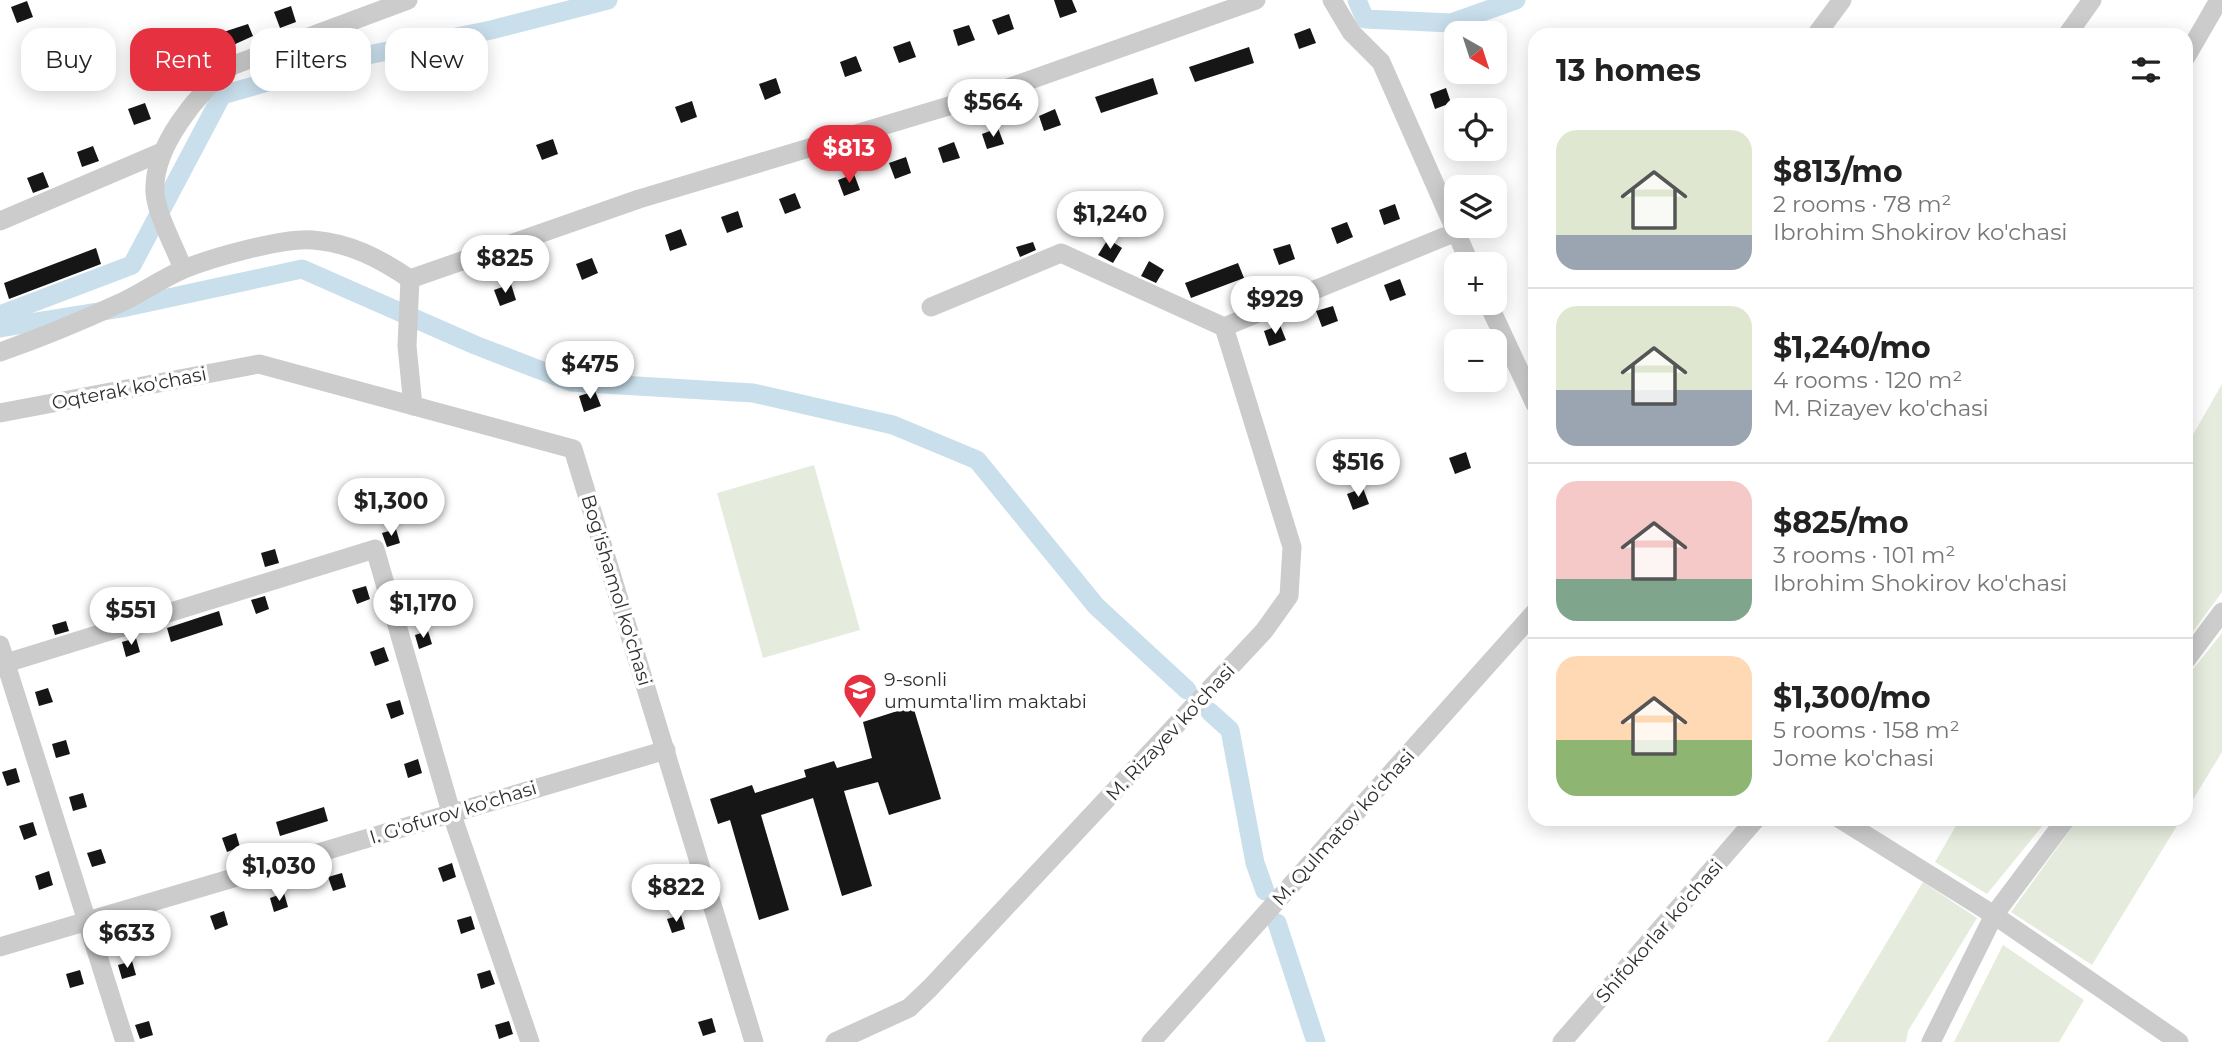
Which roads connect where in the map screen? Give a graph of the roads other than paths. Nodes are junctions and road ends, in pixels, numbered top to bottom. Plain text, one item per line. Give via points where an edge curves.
1 (408, 0) edge
2 (1256, 0) edge
3 (1332, 0) edge
4 (1842, 0) edge
5 (2092, 0) edge
6 (2219, 0) edge
7 (1821, 28) edge
8 (2072, 28) edge
9 (2193, 45) edge
10 (162, 152) junction
11 (1444, 205) edge
12 (0, 221) edge
13 (1444, 237) edge
14 (183, 269) junction
15 (410, 279) junction
16 (931, 307) dead end
17 (1494, 315) edge
18 (1224, 327) junction
19 (0, 352) edge
20 (259, 364) joint
21 (1528, 389) edge
22 (413, 406) junction
23 (0, 413) edge
24 (2222, 612) edge
25 (1528, 620) edge
26 (2193, 651) edge
27 (2, 658) edge
28 (666, 750) junction
29 (451, 812) junction
30 (1750, 826) edge
31 (1851, 826) edge
32 (2061, 826) edge
33 (1994, 915) junction
34 (88, 923) junction
35 (0, 947) edge
36 (125, 1042) edge
37 (530, 1042) edge
38 (754, 1042) edge
39 (835, 1042) edge
40 (1151, 1042) edge
41 (1562, 1042) edge
42 (1931, 1042) edge
43 (2179, 1042) edge

1 - 10 street via 231,66 188,110
2 - 15 street via 1002,90 639,199
3 - 11 street via 1351,32 1381,62
4 - 7 street
5 - 8 street
6 - 9 street
10 - 12 street
10 - 14 street via 155,192
13 - 18 street
14 - 15 street via 267,245 310,240 345,245
14 - 19 street via 60,331
15 - 22 street via 407,346
16 - 18 street via 1061,253
17 - 21 street
18 - 39 street, M. Rizayev ko'chasi via 1292,547 1289,596 1264,631 930,988 909,1008
20 - 22 street, Bog'ishamol ko'chasi
20 - 23 street, Oqterak ko'chasi
22 - 28 street, Bog'ishamol ko'chasi via 573,449
24 - 26 street
25 - 40 street, M. Qulmatov ko'chasi
27 - 29 street via 375,549
27 - 34 street
28 - 29 street, I. G'ofurov ko'chasi
28 - 38 street, Bog'ishamol ko'chasi
29 - 34 street, I. G'ofurov ko'chasi
29 - 37 street
30 - 41 street, Shifokorlar ko'chasi
31 - 33 street
32 - 33 street
33 - 42 street
33 - 43 street
34 - 35 street, I. G'ofurov ko'chasi
34 - 36 street

